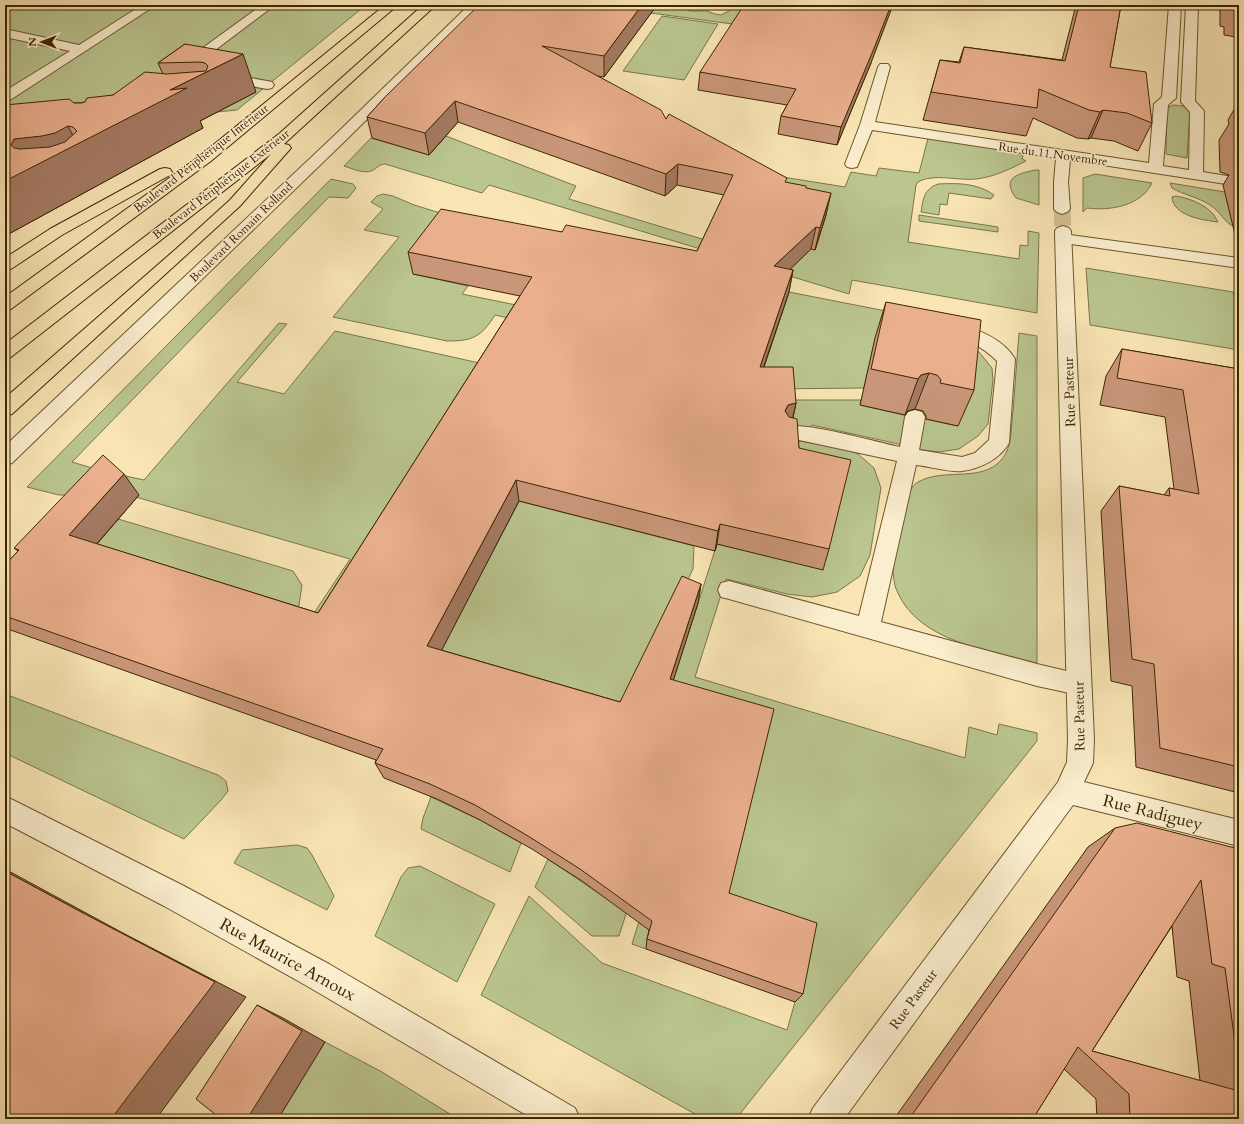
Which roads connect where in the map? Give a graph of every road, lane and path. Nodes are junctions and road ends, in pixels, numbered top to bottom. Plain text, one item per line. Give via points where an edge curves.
1 (133, 5) edge
2 (268, 5) edge
3 (392, 5) edge
4 (430, 5) edge
5 (476, 5) edge
6 (1175, 5) edge
7 (1192, 5) edge
8 (148, 6) edge
9 (5, 32) edge
10 (80, 49) junction
11 (884, 67) dead end
12 (194, 72) edge
13 (209, 75) edge
14 (267, 85) dead end
15 (5, 97) edge
16 (1169, 98) junction
17 (1188, 102) junction
18 (319, 106) junction
19 (867, 125) junction
20 (233, 135) junction
21 (1063, 155) junction
22 (852, 164) dead end
23 (1156, 168) junction
24 (1196, 175) junction
25 (1239, 182) edge
26 (1063, 226) junction
27 (1239, 263) edge
28 (5, 265) edge
29 (5, 305) edge
30 (936, 327) edge
31 (5, 353) edge
32 (5, 409) edge
33 (914, 417) edge
34 (792, 432) edge
35 (908, 456) junction
36 (5, 458) edge
37 (729, 590) dead end
38 (868, 628) junction
39 (1079, 684) junction
40 (1067, 791) junction
41 (5, 809) edge
42 (1239, 833) edge
43 (564, 1119) edge
44 (824, 1119) edge

1 - 8 street
2 - 12 street via 177,72
3 - 20 highway, Boulevard Périphérique Intérieur
4 - 18 highway, Boulevard Périphérique Extérieur
5 - 36 street, Boulevard Romain Rolland
6 - 16 street
7 - 17 street
8 - 10 street
9 - 10 street
10 - 15 street
11 - 19 street
13 - 14 street
16 - 17 street
16 - 23 street via 1161,104
17 - 24 street via 1197,111
18 - 31 highway, Boulevard Périphérique Extérieur
18 - 32 highway via 235,203
19 - 21 street, Rue du 11 Novembre
19 - 22 street
20 - 28 highway via 56,232
20 - 29 highway, Boulevard Périphérique Intérieur via 206,158
21 - 23 street, Rue du 11 Novembre
21 - 26 street, Rue Pasteur
23 - 24 street, Rue du 11 Novembre
24 - 25 street, Rue du 11 Novembre
26 - 27 street
26 - 39 street, Rue Pasteur
30 - 35 street via 959,330 979,337 1006,359 999,443 982,458 962,464
33 - 35 street
34 - 35 street
35 - 38 street
37 - 38 street
38 - 39 street via 1037,675
39 - 40 street, Rue Pasteur via 1080,763
40 - 42 street, Rue Radiguey
40 - 44 street, Rue Pasteur
41 - 43 street, Rue Maurice Arnoux via 174,896 318,975

